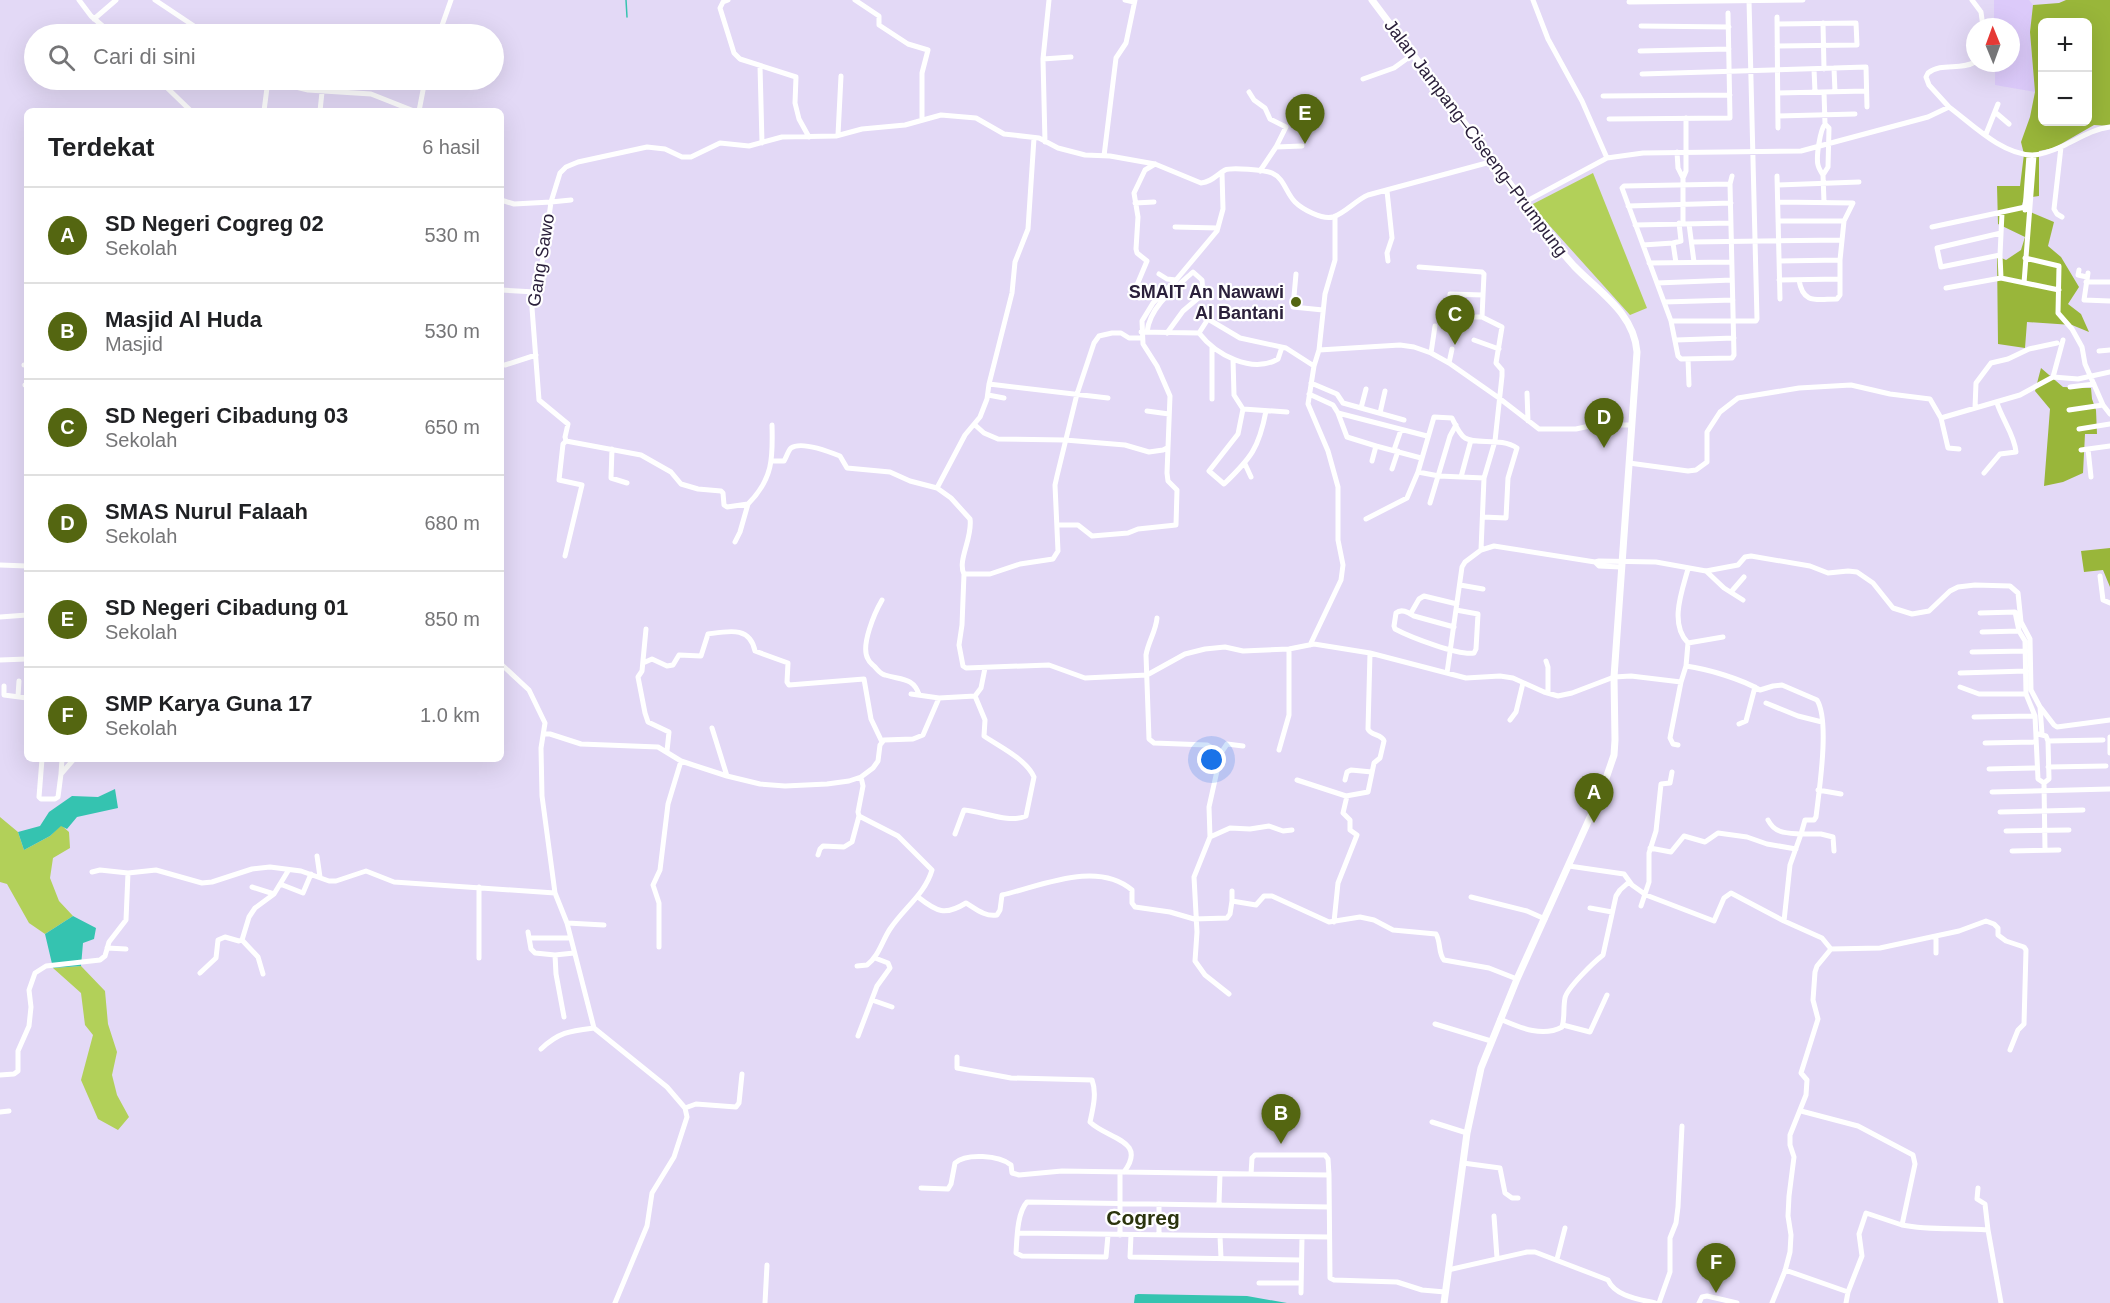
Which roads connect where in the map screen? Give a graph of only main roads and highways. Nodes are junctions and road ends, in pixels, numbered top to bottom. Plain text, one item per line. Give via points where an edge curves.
1 (1372, 0) edge
2 (1444, 1303) edge

1 - 2 main road, Jalan Jampang–Ciseeng–Prumpung via 1523,203 1628,321 1636,342 1614,677 1614,755 1601,793 1500,1019 1475,1090

